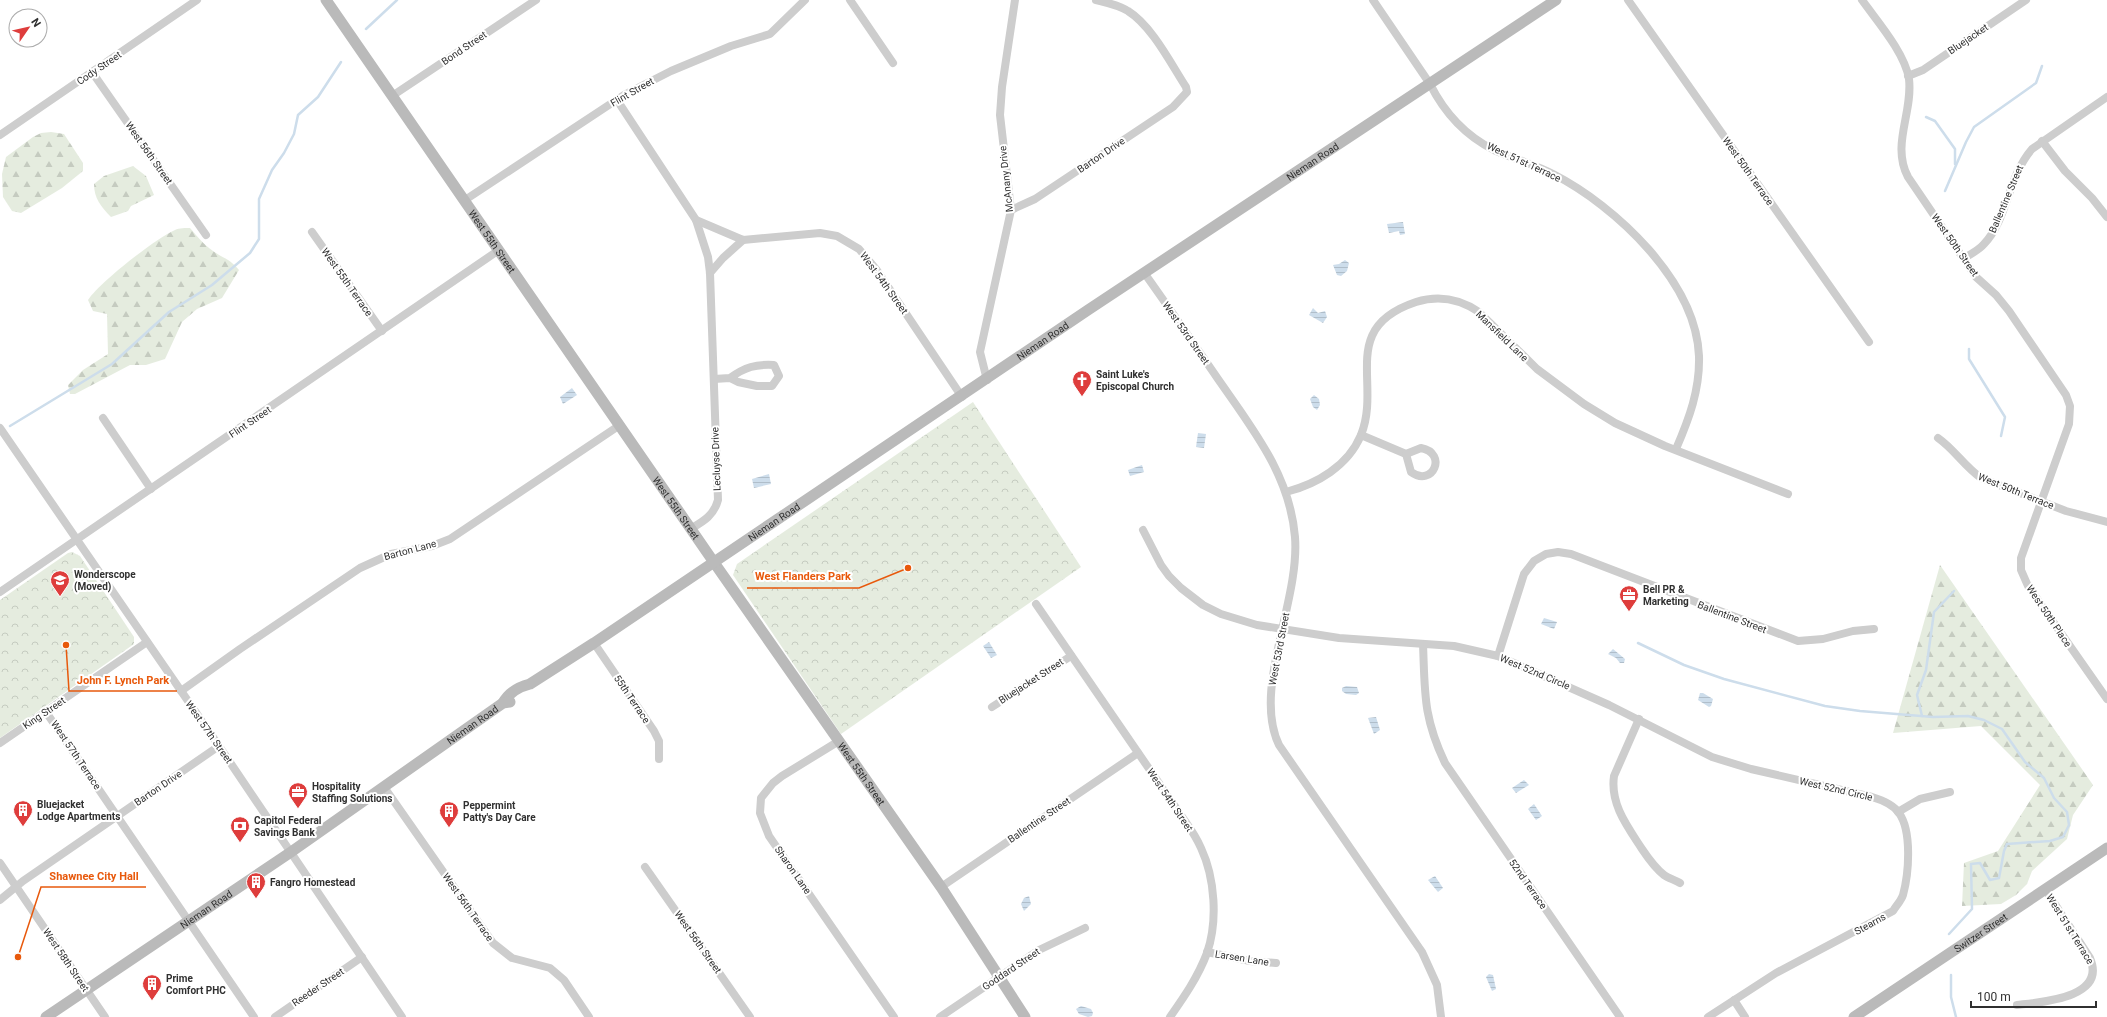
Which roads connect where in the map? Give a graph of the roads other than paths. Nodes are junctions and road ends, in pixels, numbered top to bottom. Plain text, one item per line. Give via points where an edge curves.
1 (197, 0) edge
2 (326, 0) edge
3 (536, 0) edge
4 (806, 0) edge
5 (850, 0) edge
6 (1015, 0) edge
7 (1096, 0) edge
8 (1373, 0) edge
9 (1556, 0) edge
10 (1628, 0) edge
11 (1862, 0) edge
12 (2023, 1) edge
13 (893, 63) dead end
14 (92, 72) junction
15 (1908, 76) junction
16 (1430, 84) junction
17 (392, 96) junction
18 (2107, 98) edge
19 (617, 100) junction
20 (0, 135) edge
21 (2042, 141) junction
22 (465, 200) junction
23 (1011, 210) junction
24 (2107, 217) edge
25 (696, 220) junction
26 (312, 232) dead end
27 (206, 235) dead end
28 (743, 240) junction
29 (499, 250) junction
30 (1964, 258) junction
31 (710, 273) junction
32 (1146, 274) junction
33 (382, 331) junction
34 (1869, 342) dead end
35 (730, 378) junction
36 (714, 379) junction
37 (987, 380) junction
38 (962, 397) junction
39 (103, 418) dead end
40 (620, 425) junction
41 (0, 428) edge
42 (1361, 435) junction
43 (1938, 438) dead end
44 (1676, 449) junction
45 (1406, 454) dead end
46 (151, 489) junction
47 (1286, 492) junction
48 (1788, 494) dead end
49 (2041, 502) junction
50 (2107, 522) edge
51 (692, 528) junction
52 (1143, 530) dead end
53 (77, 539) junction
54 (713, 561) junction
55 (0, 592) edge
56 (1036, 604) dead end
57 (1283, 629) junction
58 (1874, 629) dead end
59 (147, 642) junction
60 (594, 642) junction
61 (1423, 644) junction
62 (1071, 656) junction
63 (1498, 656) junction
64 (181, 692) junction
65 (2107, 699) edge
66 (992, 707) dead end
67 (46, 712) junction
68 (1639, 719) junction
69 (838, 741) junction
70 (0, 743) edge
71 (219, 746) junction
72 (1138, 753) junction
73 (659, 759) dead end
74 (384, 787) junction
75 (1950, 792) dead end
76 (1898, 812) junction
77 (117, 816) junction
78 (2107, 848) edge
79 (291, 852) junction
80 (0, 863) edge
81 (645, 866) dead end
82 (1680, 883) dead end
83 (16, 887) junction
84 (941, 887) junction
85 (2045, 889) junction
86 (0, 900) edge
87 (189, 921) junction
88 (1085, 928) dead end
89 (1207, 952) junction
90 (362, 957) junction
91 (1276, 963) dead end
92 (1000, 976) junction
93 (87, 990) junction
94 (1734, 1000) junction
95 (2017, 1005) dead end
96 (46, 1017) edge
97 (105, 1017) edge
98 (254, 1017) edge
99 (274, 1017) edge
100 (402, 1017) edge
101 (589, 1017) edge
102 (750, 1017) edge
103 (894, 1017) edge
104 (940, 1017) edge
105 (1025, 1017) edge
106 (1170, 1017) edge
107 (1441, 1017) edge
108 (1620, 1017) edge
109 (1708, 1017) edge
110 (1745, 1017) edge
111 (1854, 1017) edge

1 - 14 street, Cody Street
2 - 17 main road, West 55th Street
3 - 17 street, Bond Street
4 - 19 street, Flint Street via 770,34 731,46 671,71
5 - 13 street
6 - 23 street, McAnany Drive via 1000,115
7 - 23 street, Barton Drive via 1116,5 1141,22 1187,92 1173,107 1035,199
8 - 16 street, West 51st Terrace
9 - 16 main road, Nieman Road
10 - 34 street, West 50th Terrace
11 - 15 street, West 50th Street via 1898,52
12 - 15 street, Bluejacket via 1923,70
14 - 20 street, Cody Street
14 - 27 street, West 56th Street
15 - 30 street, West 50th Street via 1908,100 1900,147 1903,168
16 - 32 main road, Nieman Road
16 - 44 street, West 51st Terrace via 1437,98 1454,119 1473,137 1493,149 1553,174 1607,208 1645,246 1670,280 1692,320 1699,355 1695,399
17 - 22 main road, West 55th Street
18 - 21 street, Ballentine Street
19 - 22 street, Flint Street
19 - 25 street
21 - 24 street via 2065,171
21 - 30 street, Ballentine Street via 2019,166 1994,232 1984,245
22 - 29 main road, West 55th Street
23 - 37 street, McAnany Drive via 980,352
25 - 28 street, West 54th Street
25 - 31 street, Lecluyse Drive via 708,256
26 - 33 street, West 55th Terrace
28 - 31 street
28 - 38 street, West 54th Street via 820,233 837,236 851,243 872,263
29 - 33 street, Flint Street
29 - 40 main road, West 55th Street
30 - 49 street, West 50th Street via 1976,277 2009,311 2066,395 2070,406 2069,424
31 - 36 street, Lecluyse Drive
32 - 37 main road, Nieman Road via 1088,310
32 - 47 street, West 53rd Street via 1268,453
33 - 46 street, Flint Street
35 - 35 street via 757,386 772,386 779,376 774,365 760,364 740,371
35 - 36 street
36 - 51 street, Lecluyse Drive via 718,500 715,510
37 - 38 main road, Nieman Road
38 - 54 main road, Nieman Road
39 - 46 street
40 - 51 main road, West 55th Street
40 - 64 street, Barton Lane via 450,539 432,546 391,554 360,568
41 - 53 street, West 57th Street via 70,533
42 - 44 street, Mansfield Lane via 1366,414 1366,356 1373,334 1383,321 1403,307 1441,298 1463,303 1479,312 1536,369 1584,404 1638,435
42 - 45 street
42 - 47 street, Mansfield Lane via 1344,460 1328,475
43 - 49 street, West 50th Terrace via 1948,445 1969,470 1981,478
44 - 48 street, Mansfield Lane
46 - 53 street, Flint Street
47 - 57 street, West 53rd Street via 1292,519 1295,556 1294,576
49 - 50 street, West 50th Terrace
49 - 65 street, West 50th Place via 2021,558 2021,570 2028,586
51 - 54 main road, West 55th Street
52 - 57 street, West 52nd Circle via 1169,576 1203,605 1244,622
53 - 55 street, Flint Street
53 - 59 street, West 57th Street
54 - 60 main road, Nieman Road
54 - 69 main road, West 55th Street
56 - 62 street, West 54th Street
57 - 61 street, West 52nd Circle via 1339,638
57 - 107 street, West 53rd Street via 1270,697 1270,718 1274,735 1425,957 1438,985
58 - 63 street, Ballentine Street via 1798,641 1571,554 1558,552 1546,554 1534,561 1524,574
59 - 64 street, West 57th Street
59 - 67 street, King Street
60 - 73 street, 55th Terrace via 654,731 659,741
60 - 74 main road, Nieman Road via 530,684 525,693 503,703
61 - 63 street, West 52nd Circle via 1454,646
61 - 108 street, 52nd Terrace via 1426,709 1439,750 1456,780
62 - 66 street, Bluejacket Street
62 - 72 street, West 54th Street
63 - 68 street, West 52nd Circle via 1530,668
64 - 71 street, West 57th Street
67 - 70 street, King Street
67 - 77 street, West 57th Terrace
68 - 76 street, West 52nd Circle via 1712,757 1751,769 1872,797 1882,800
68 - 82 street via 1614,776 1614,797 1626,826 1657,869
69 - 84 main road, West 55th Street
69 - 103 street, Sharon Lane via 773,783 761,798 760,813 769,836
71 - 77 street, Barton Drive
71 - 79 street, West 57th Street
72 - 84 street, Ballentine Street
72 - 89 street, West 54th Street via 1187,824 1203,854 1212,887 1213,907
74 - 79 main road, Nieman Road
74 - 101 street, West 56th Terrace via 493,943 512,958 550,968 564,980
75 - 76 street via 1920,799
76 - 94 street, Stearns via 1907,830 1908,848 1902,897 1893,911 1805,956
77 - 83 street, Barton Drive
77 - 87 street, West 57th Terrace
78 - 85 main road, Switzer Street
79 - 87 main road, Nieman Road
79 - 90 street, West 57th Street
80 - 83 street, West 58th Street
81 - 102 street, West 56th Street
83 - 86 street, Barton Drive
83 - 93 street, West 58th Street
84 - 92 main road, West 55th Street
85 - 95 street, West 51st Terrace via 2090,958 2095,970 2094,978 2077,993 2052,1001
85 - 111 main road, Switzer Street
87 - 93 main road, Nieman Road
87 - 98 street, West 57th Terrace
88 - 92 street, Goddard Street via 1039,950
89 - 91 street, Larsen Lane via 1250,961
89 - 106 street, West 54th Street via 1195,979
90 - 99 street, Reeder Street
90 - 100 street, West 57th Street
92 - 104 street, Goddard Street
92 - 105 main road, West 55th Street
93 - 96 main road, Nieman Road
93 - 97 street, West 58th Street
94 - 109 street, Stearns
94 - 110 street

